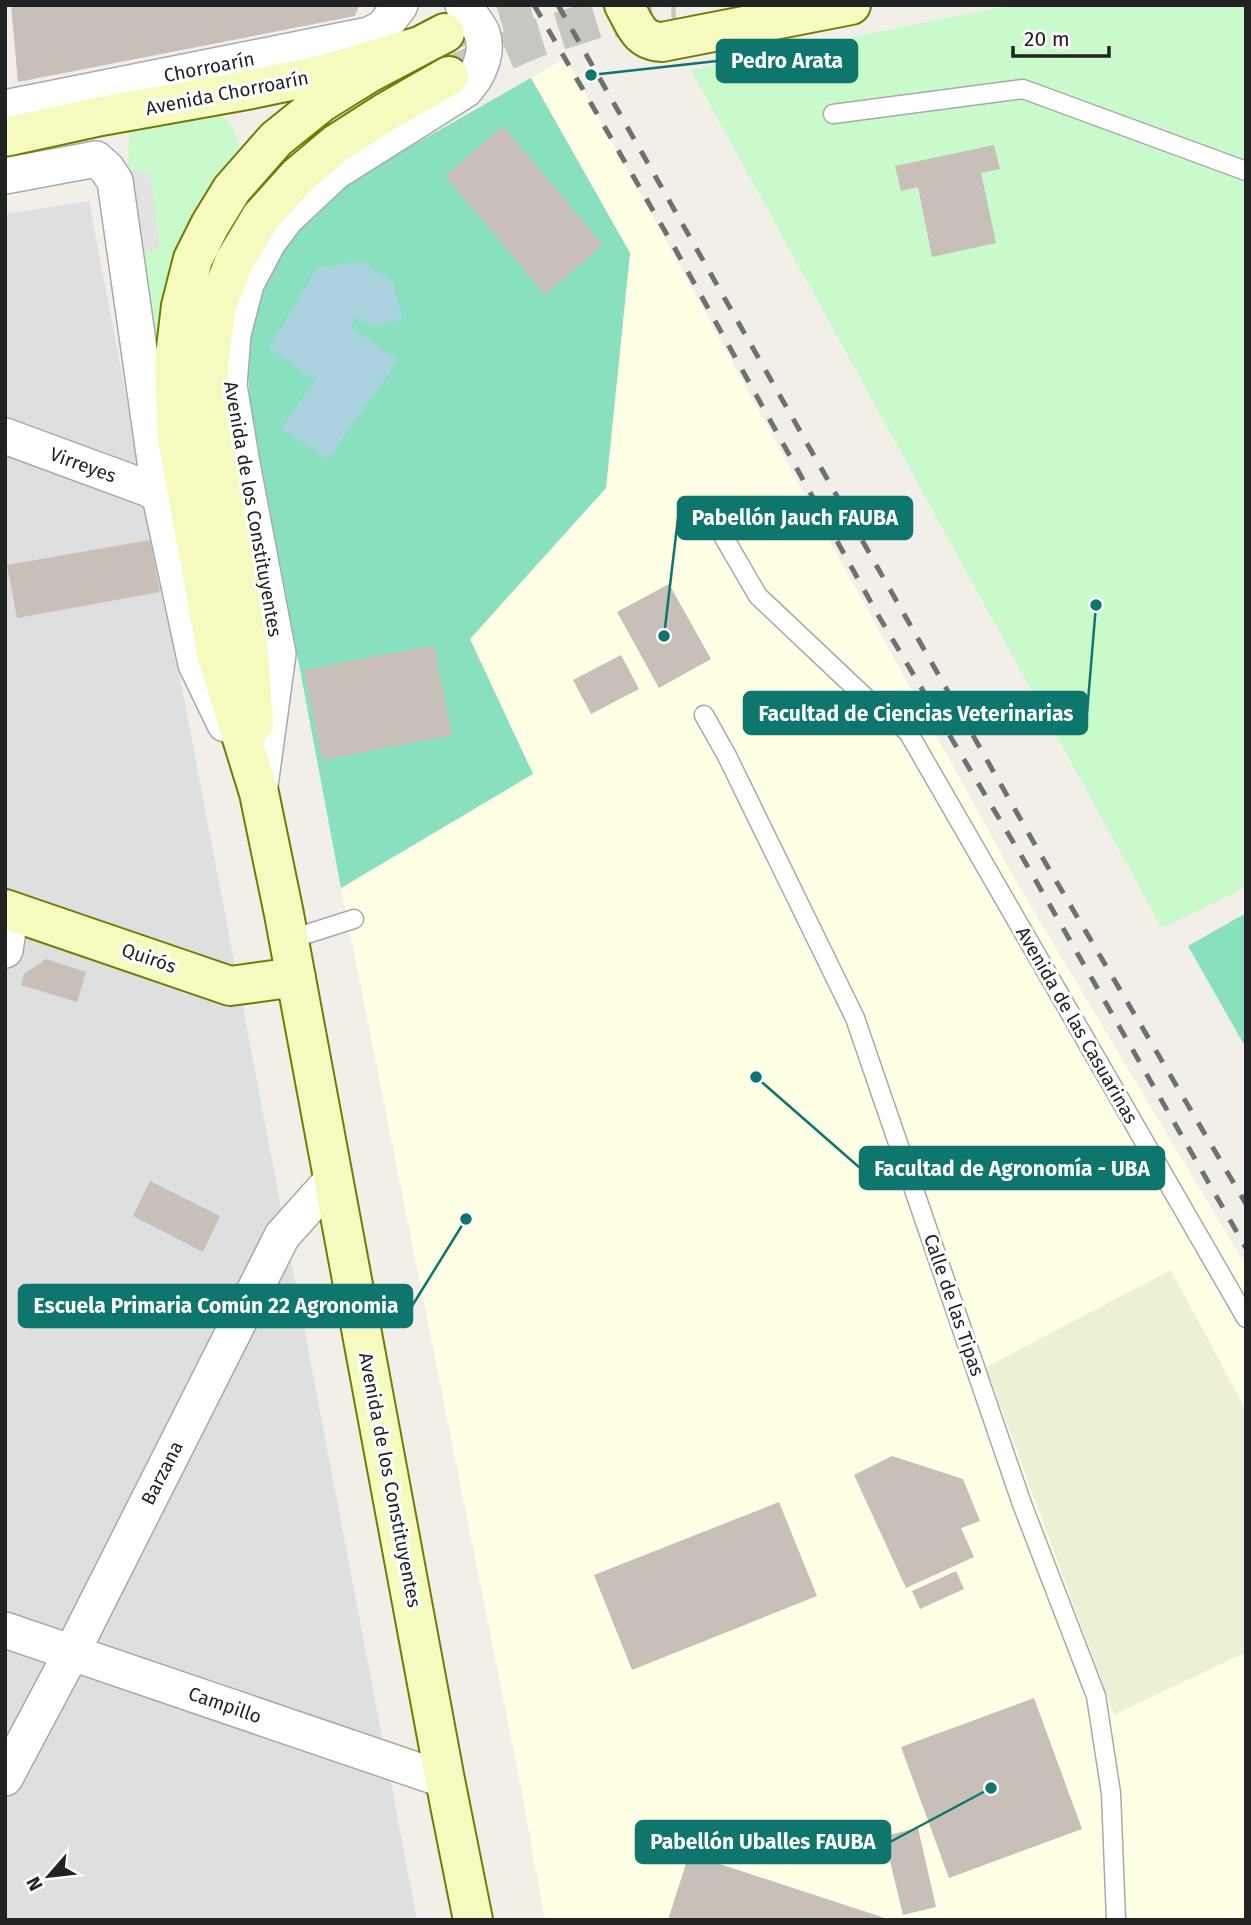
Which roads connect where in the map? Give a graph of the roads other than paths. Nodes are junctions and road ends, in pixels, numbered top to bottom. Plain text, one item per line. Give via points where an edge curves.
1 (400, 5) edge
2 (726, 5) edge
3 (851, 5) edge
4 (676, 16) tunnel mouth
5 (631, 18) edge
6 (443, 28) edge
7 (449, 76) tunnel mouth
8 (5, 108) edge
9 (833, 114) dead end
10 (5, 138) edge
11 (1246, 171) edge
12 (5, 176) edge
13 (5, 436) edge
14 (160, 496) junction
15 (719, 529) dead end
16 (704, 715) dead end
17 (259, 793) junction
18 (8, 910) edge
19 (354, 919) dead end
20 (288, 940) junction
21 (5, 950) edge
22 (296, 977) junction
23 (334, 1179) junction
24 (1246, 1318) edge
25 (5, 1630) edge
26 (72, 1652) junction
27 (5, 1778) edge
28 (445, 1780) junction
29 (473, 1920) edge
30 (1116, 1920) edge

1 - 8 street, Chorroarín via 383,28 369,35
2 - 4 main road
3 - 5 main road via 669,42 647,40
6 - 10 main road, Avenida Chorroarín via 324,74
6 - 17 main road, Avenida de los Constituyentes via 322,102 276,139 209,225 193,259 181,306 174,365 177,438 217,657
6 - 17 street, Avenida de los Constituyentes via 482,33 481,65 474,80 335,172 286,218 251,270 233,334 229,385 278,654
7 - 17 main road, Avenida de los Constituyentes via 336,144 298,176 261,217 234,262 217,306 209,363 210,414 250,660
9 - 11 lane via 1023,89
12 - 14 street, Avenida de los Constituyentes via 96,159 115,181
13 - 14 street, Virreyes
14 - 17 street, Avenida de los Constituyentes via 196,664
15 - 24 lane, Avenida de las Casuarinas via 758,596 908,732
16 - 30 lane, Calle de las Tipas via 855,1018 1022,1504 1096,1696 1111,1793
17 - 20 main road, Avenida de los Constituyentes
18 - 21 street
18 - 22 main road, Quirós via 230,986
19 - 20 lane
20 - 22 main road, Avenida de los Constituyentes
22 - 23 main road, Avenida de los Constituyentes
23 - 26 street, Barzana via 282,1236
23 - 28 main road, Avenida de los Constituyentes
25 - 26 street, Campillo
26 - 27 street, Barzana
26 - 28 street, Campillo
28 - 29 main road, Avenida de los Constituyentes

